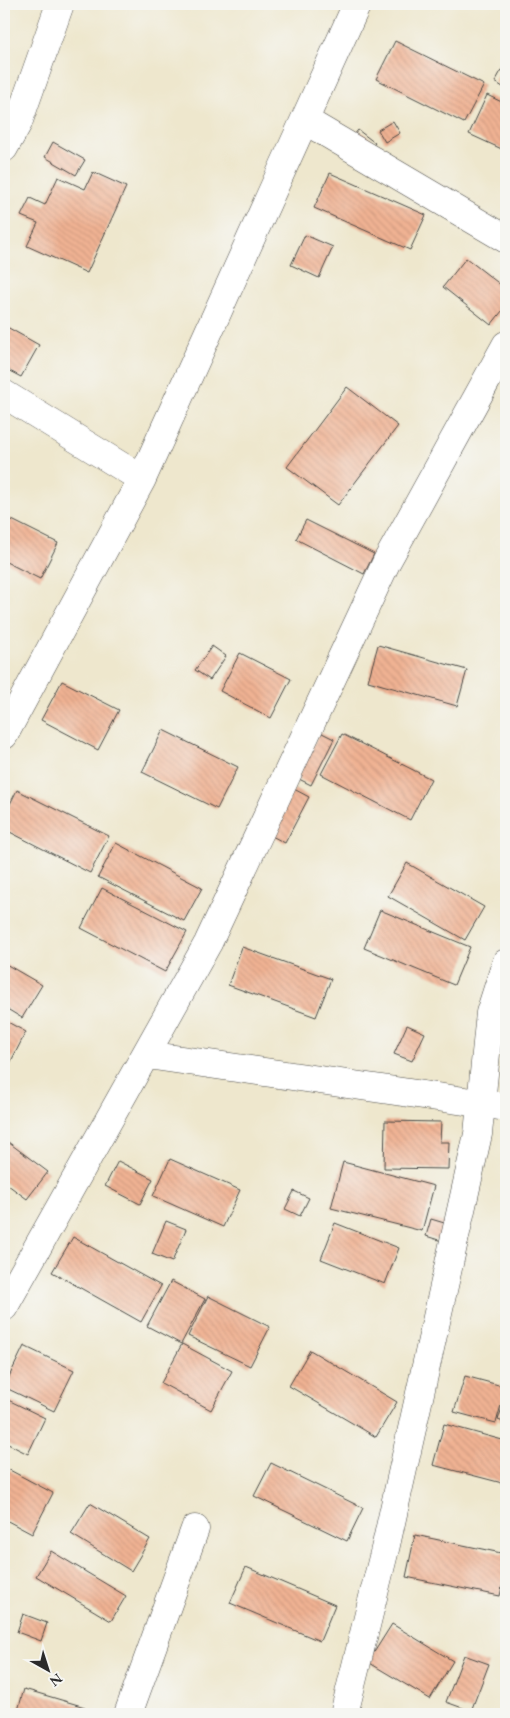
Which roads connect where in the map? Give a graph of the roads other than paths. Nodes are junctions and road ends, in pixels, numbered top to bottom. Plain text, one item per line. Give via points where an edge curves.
1 (60, 4) edge
2 (357, 4) edge
3 (306, 120) junction
4 (4, 148) edge
5 (506, 239) edge
6 (506, 344) edge
7 (4, 394) edge
8 (142, 480) junction
9 (4, 735) edge
10 (506, 963) edge
11 (147, 1055) junction
12 (480, 1102) junction
13 (506, 1107) edge
14 (4, 1307) edge
15 (195, 1529) dead end
16 (128, 1714) edge
17 (344, 1714) edge

1 - 4 street via 18,123
2 - 3 street
3 - 5 street
3 - 8 street
6 - 11 street via 387,561 208,943
7 - 8 street
8 - 9 street
10 - 12 street via 490,1013
11 - 12 street
11 - 14 street
12 - 13 street
12 - 17 street via 478,1134 386,1545
15 - 16 street

